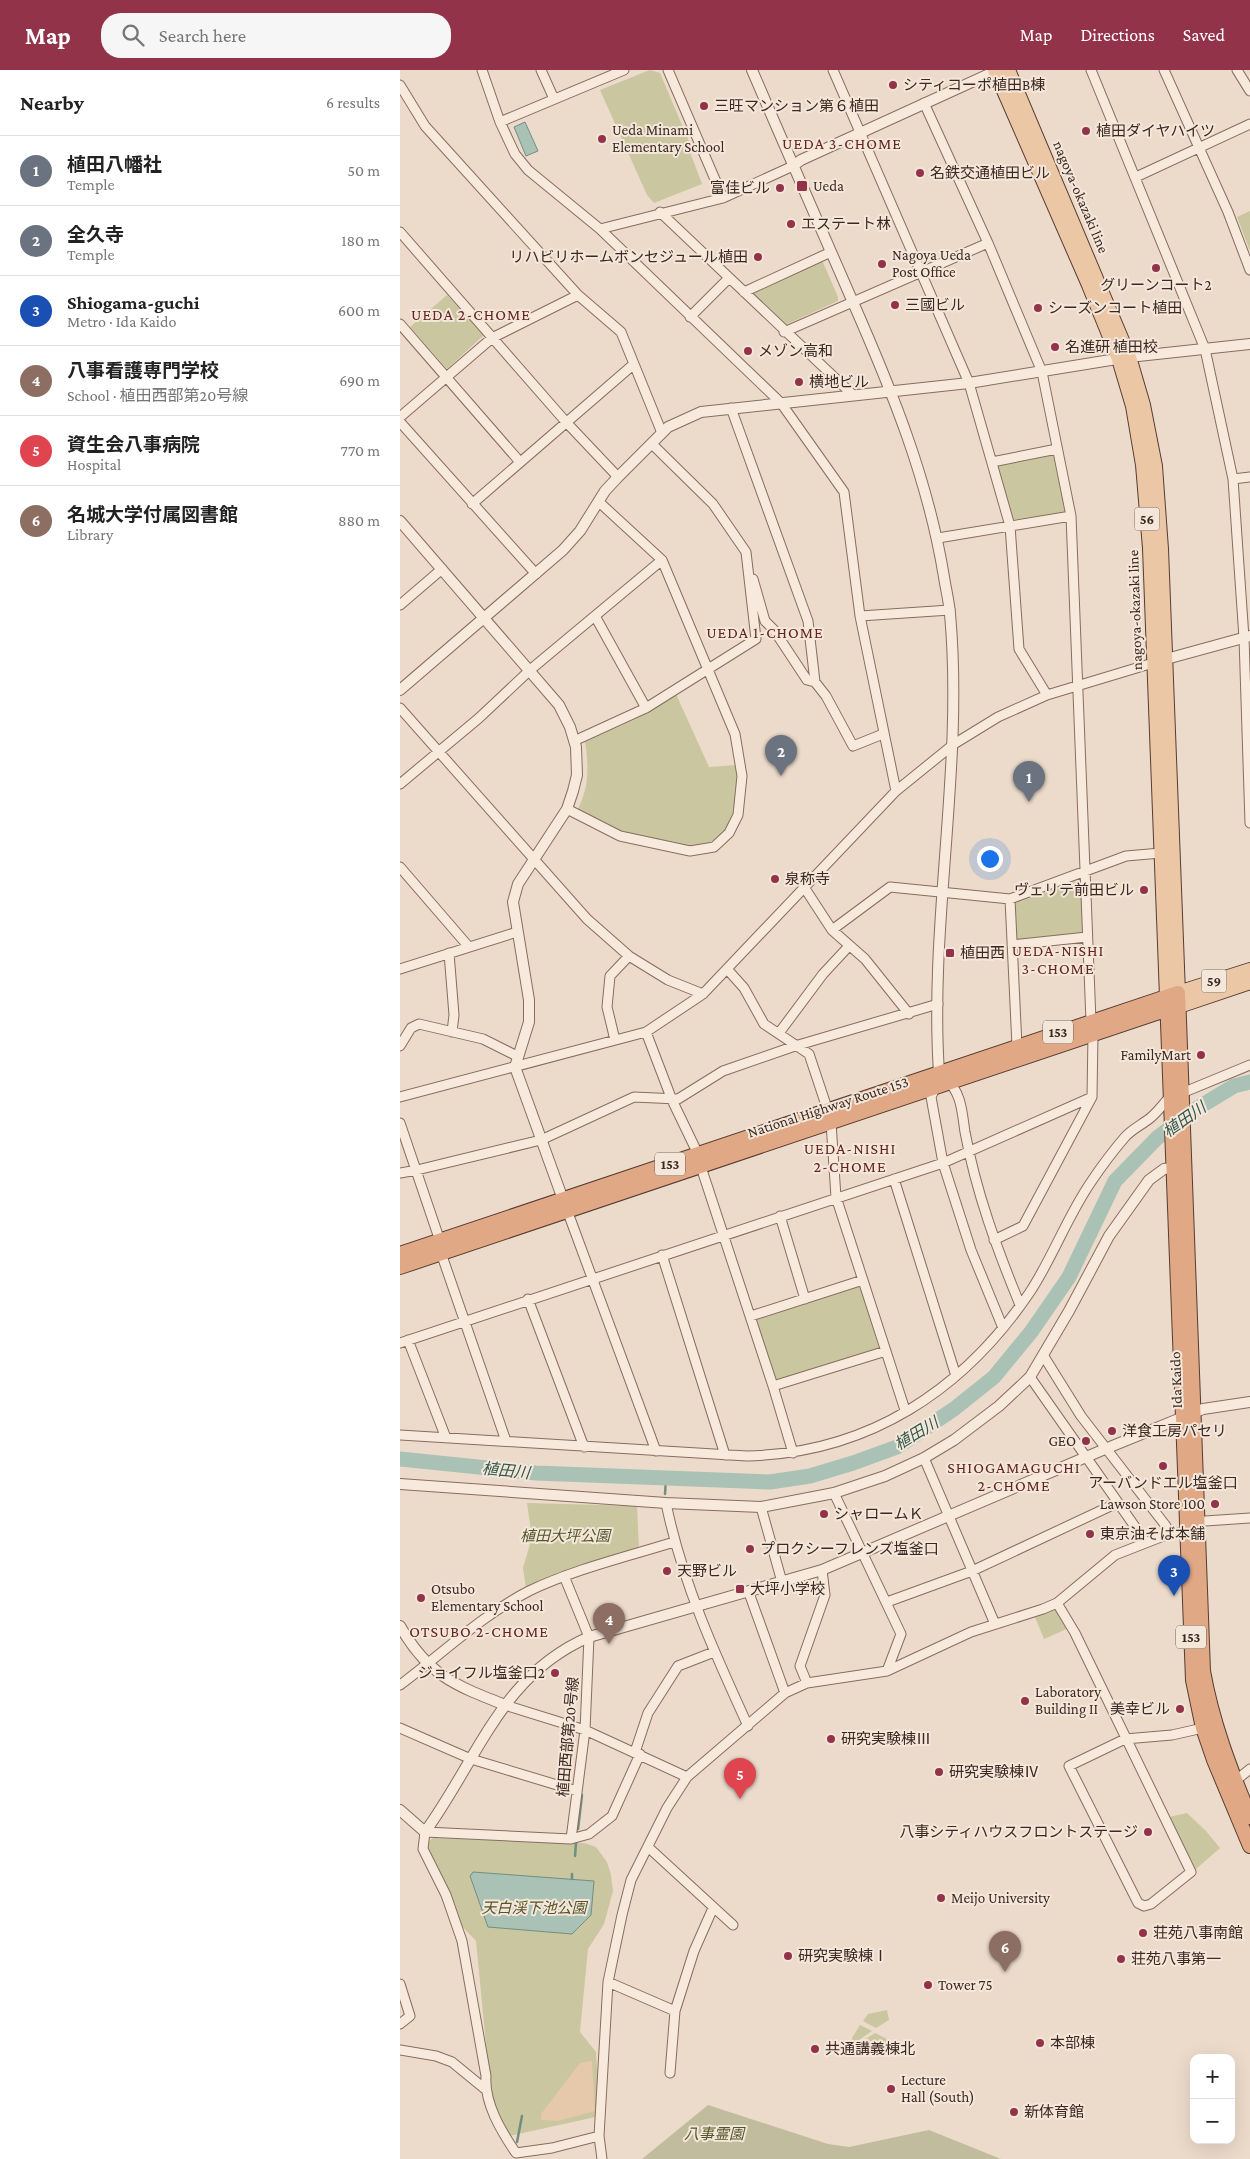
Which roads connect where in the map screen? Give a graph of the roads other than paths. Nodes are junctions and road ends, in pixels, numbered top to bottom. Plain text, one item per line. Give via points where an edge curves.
1 (482, 70) edge
2 (541, 70) edge
3 (624, 70) edge
4 (668, 70) edge
5 (752, 70) edge
6 (833, 70) edge
7 (999, 70) edge
8 (1091, 70) edge
9 (1164, 70) edge
10 (1237, 70) edge
11 (400, 85) edge
12 (1250, 91) edge
13 (554, 100) junction
14 (924, 103) junction
15 (500, 122) junction
16 (1250, 124) edge
17 (860, 132) junction
18 (1197, 149) junction
19 (793, 166) junction
20 (1136, 177) junction
21 (723, 198) junction
22 (660, 212) junction
23 (600, 229) junction
24 (400, 232) edge
25 (988, 243) junction
26 (832, 252) junction
27 (1250, 270) edge
28 (922, 272) junction
29 (728, 279) junction
30 (744, 292) junction
31 (578, 295) junction
32 (853, 302) junction
33 (690, 317) junction
34 (400, 324) edge
35 (784, 332) junction
36 (492, 338) junction
37 (1250, 344) edge
38 (1205, 349) junction
39 (1124, 358) junction
40 (634, 364) junction
41 (1042, 372) junction
42 (446, 377) junction
43 (969, 383) junction
44 (892, 390) junction
45 (853, 395) junction
46 (781, 403) junction
47 (731, 408) junction
48 (400, 417) edge
49 (400, 422) edge
50 (566, 422) junction
51 (662, 433) junction
52 (652, 444) junction
53 (1057, 449) junction
54 (520, 462) junction
55 (992, 462) junction
56 (618, 477) junction
57 (1250, 477) edge
58 (1233, 479) junction
59 (599, 502) junction
60 (472, 504) junction
61 (1071, 516) junction
62 (400, 521) edge
63 (1010, 526) junction
64 (938, 538) junction
65 (746, 552) junction
66 (662, 560) junction
67 (442, 569) junction
68 (536, 574) junction
69 (400, 605) edge
70 (950, 610) junction
71 (595, 616) junction
72 (860, 616) junction
73 (484, 618) junction
74 (1247, 637) edge
75 (1159, 661) junction
76 (707, 669) junction
77 (530, 670) junction
78 (815, 682) junction
79 (1077, 688) junction
80 (400, 690) edge
81 (1048, 695) junction
82 (1248, 703) edge
83 (400, 708) edge
84 (646, 708) junction
85 (883, 734) junction
86 (574, 741) junction
87 (954, 744) junction
88 (438, 750) junction
89 (400, 784) edge
90 (896, 791) junction
91 (567, 809) junction
92 (1250, 817) edge
93 (1250, 822) edge
94 (1161, 853) junction
95 (534, 860) junction
96 (400, 867) edge
97 (1084, 873) junction
98 (804, 887) junction
99 (944, 892) junction
100 (1010, 899) junction
101 (832, 930) junction
102 (517, 932) junction
103 (1087, 937) junction
104 (1012, 945) junction
105 (849, 946) junction
106 (469, 947) junction
107 (450, 953) junction
108 (629, 956) junction
109 (401, 966) edge
110 (727, 969) junction
111 (1250, 970) edge
112 (1250, 982) edge
113 (703, 994) junction
114 (1173, 1001) junction
115 (938, 1004) junction
116 (909, 1014) junction
117 (1092, 1028) junction
118 (452, 1032) junction
119 (646, 1032) junction
120 (779, 1033) junction
121 (615, 1040) junction
122 (400, 1046) edge
123 (795, 1046) junction
124 (1017, 1046) junction
125 (517, 1056) junction
126 (1250, 1065) edge
127 (515, 1067) junction
128 (945, 1078) junction
129 (936, 1088) junction
130 (1092, 1096) junction
131 (400, 1097) edge
132 (672, 1100) junction
133 (1176, 1102) junction
134 (830, 1117) junction
135 (400, 1123) edge
136 (541, 1140) junction
137 (969, 1152) junction
138 (1176, 1158) junction
139 (699, 1160) junction
140 (943, 1163) junction
141 (417, 1170) junction
142 (400, 1172) edge
143 (894, 1179) junction
144 (836, 1197) junction
145 (565, 1205) junction
146 (780, 1216) junction
147 (724, 1235) junction
148 (994, 1240) junction
149 (440, 1247) junction
150 (400, 1254) edge
151 (662, 1255) junction
152 (400, 1267) edge
153 (592, 1278) junction
154 (863, 1280) junction
155 (804, 1298) junction
156 (528, 1299) junction
157 (1020, 1305) junction
158 (751, 1316) junction
159 (466, 1320) junction
160 (1003, 1328) junction
161 (404, 1342) edge
162 (886, 1351) junction
163 (1043, 1355) junction
164 (956, 1376) junction
165 (1030, 1377) junction
166 (773, 1386) junction
167 (1250, 1402) edge
168 (905, 1410) junction
169 (1188, 1416) junction
170 (400, 1435) edge
171 (446, 1438) junction
172 (506, 1441) junction
173 (584, 1447) junction
174 (1105, 1449) junction
175 (656, 1451) junction
176 (793, 1453) junction
177 (725, 1455) junction
178 (924, 1458) junction
179 (1085, 1459) junction
180 (400, 1484) edge
181 (834, 1493) junction
182 (666, 1503) junction
183 (1118, 1503) junction
184 (761, 1507) junction
185 (949, 1517) junction
186 (1250, 1518) edge
187 (1198, 1522) junction
188 (1186, 1532) junction
189 (1166, 1534) junction
190 (1145, 1541) junction
191 (674, 1542) junction
192 (863, 1554) junction
193 (822, 1570) junction
194 (972, 1571) junction
195 (564, 1576) junction
196 (782, 1582) junction
197 (750, 1592) junction
198 (887, 1602) junction
199 (1057, 1603) junction
200 (696, 1606) junction
201 (994, 1624) junction
202 (400, 1626) edge
203 (589, 1637) junction
204 (714, 1652) junction
205 (427, 1665) junction
206 (887, 1671) junction
207 (807, 1683) junction
208 (400, 1686) edge
209 (785, 1694) junction
210 (505, 1705) junction
211 (748, 1726) junction
212 (400, 1728) edge
213 (1203, 1728) junction
214 (585, 1730) junction
215 (1125, 1739) junction
216 (638, 1753) junction
217 (471, 1759) junction
218 (1250, 1769) edge
219 (687, 1778) junction
220 (1235, 1781) junction
221 (577, 1790) junction
222 (400, 1810) edge
223 (1250, 1817) edge
224 (425, 1832) junction
225 (572, 1839) junction
226 (1250, 1846) edge
227 (648, 1847) junction
228 (714, 1908) junction
229 (733, 1925) dead end
230 (608, 1982) junction
231 (400, 1984) edge
232 (675, 2011) junction
233 (400, 2024) edge
234 (400, 2050) edge
235 (670, 2073) dead end
236 (486, 2093) junction
237 (599, 2136) junction
238 (552, 2148) junction
239 (554, 2159) edge
240 (602, 2159) edge

1 - 15 street
2 - 13 street
3 - 13 street
4 - 21 street
5 - 19 street
6 - 17 street
7 - 14 street
7 - 39 main road, nagoya-okazaki line / 56
8 - 20 street
9 - 18 street
10 - 12 street
11 - 31 street via 425,126
13 - 15 street
14 - 17 street
14 - 25 street
15 - 23 street via 515,154 528,170
16 - 18 street
17 - 19 street
17 - 28 street
18 - 20 street
18 - 27 street via 1228,212
19 - 21 street
19 - 26 street
20 - 38 street
21 - 22 street
22 - 23 street
22 - 29 street
23 - 33 street
24 - 36 street
25 - 28 street
25 - 41 street
26 - 30 street
26 - 32 street
28 - 32 street
28 - 43 street
29 - 30 street
29 - 33 street
30 - 35 street
31 - 36 street
31 - 40 street via 621,332
32 - 35 street
32 - 44 street
33 - 46 street
34 - 42 street
35 - 45 street
36 - 42 street
36 - 50 street
37 - 38 street
38 - 39 street
38 - 58 street
39 - 41 street
39 - 75 main road, nagoya-okazaki line / 56 via 1143,405 1155,466
40 - 50 street
40 - 51 street
41 - 43 street
41 - 53 street
42 - 48 street
42 - 54 street
43 - 44 street
43 - 55 street
44 - 45 street
44 - 64 street
45 - 46 street
46 - 47 street
46 - 72 street via 844,492
47 - 51 street via 701,412
47 - 78 street via 808,621
49 - 60 street
50 - 54 street
50 - 56 street
51 - 52 street
52 - 56 street
52 - 65 street via 713,504
53 - 55 street
53 - 61 street
54 - 60 street
55 - 63 street
56 - 59 street
57 - 58 street
58 - 74 street
59 - 66 street
59 - 68 street via 580,531
60 - 68 street
61 - 63 street
61 - 79 street
62 - 67 street
63 - 64 street
63 - 81 street via 1019,649
64 - 70 street
65 - 76 street via 756,639
65 - 78 street via 765,620 807,680
66 - 71 street
66 - 76 street
67 - 69 street
67 - 73 street
68 - 73 street
70 - 72 street
70 - 87 street via 955,674
71 - 77 street
71 - 84 street
72 - 85 street
73 - 77 street
73 - 80 street
74 - 75 street
74 - 82 street
75 - 79 street
75 - 94 main road, nagoya-okazaki line / 56
75 - 114 main road, nagoya-okazaki line / 56
76 - 84 street
76 - 91 street via 734,734 742,776 738,815 729,833 714,846 690,851 620,836
77 - 86 street via 558,705
77 - 88 street via 479,718
78 - 85 street via 853,746
79 - 81 street
79 - 97 street
81 - 87 street via 998,717
82 - 92 street
83 - 88 street
84 - 86 street
85 - 90 street
86 - 91 street via 577,775
87 - 90 street
87 - 99 street
88 - 89 street
88 - 95 street
90 - 98 street
91 - 95 street
92 - 93 street
94 - 97 street via 1126,856
94 - 114 main road, nagoya-okazaki line / 56
95 - 102 street via 518,884 512,902
95 - 108 street via 587,919
96 - 106 street
97 - 100 street
97 - 103 street
98 - 101 street
98 - 110 street
99 - 100 street
99 - 101 street via 890,887
99 - 115 street
100 - 104 street
101 - 105 street
102 - 106 street
102 - 125 street via 529,1000 529,1022
103 - 104 street
103 - 117 street
104 - 124 street
105 - 116 street via 865,959
105 - 120 street via 823,974
106 - 107 street
107 - 109 street
107 - 118 street
108 - 113 street via 668,980
108 - 121 street via 610,976 607,1007
110 - 113 street
110 - 120 street via 744,988 764,1024
111 - 114 main road, 59
112 - 114 main road, 59
113 - 119 street
114 - 117 highway, National Highway Route 153 / 153
114 - 133 highway, Ida Kaido / 153
115 - 116 street
115 - 128 street
116 - 123 street
117 - 124 highway, National Highway Route 153 / 153
117 - 128 highway, National Highway Route 153 / 153
117 - 130 street
118 - 122 street via 419,1024 411,1028
118 - 125 street via 483,1039
119 - 121 street
119 - 132 street
120 - 123 street
121 - 127 street
123 - 132 street via 723,1071
123 - 134 street via 809,1054
124 - 128 highway, National Highway Route 153 / 153
125 - 127 street
126 - 133 street
127 - 131 street
127 - 136 street
128 - 129 highway, National Highway Route 153 / 153
128 - 134 highway, National Highway Route 153 / 153
128 - 137 street via 958,1092
129 - 134 highway, National Highway Route 153 / 153
129 - 140 street via 931,1097
130 - 137 street
130 - 148 street via 1023,1226
132 - 136 street via 634,1097
132 - 139 street
133 - 138 highway, Ida Kaido / 153
133 - 157 street via 1126,1136 1089,1184
134 - 139 highway, National Highway Route 153 / 153
134 - 144 street
135 - 141 street
136 - 141 street
136 - 145 street
137 - 140 street
137 - 148 street
138 - 163 street via 1148,1180 1115,1228
138 - 169 highway, Ida Kaido / 153
138 - 169 highway, Ida Kaido / 153
139 - 145 highway, National Highway Route 153 / 153
139 - 147 street
140 - 143 street
140 - 160 street via 971,1250
141 - 142 street
141 - 149 street
143 - 144 street
143 - 164 street
144 - 146 street
144 - 154 street
145 - 149 highway, National Highway Route 153 / 153
145 - 153 street
146 - 147 street
146 - 155 street
147 - 151 street
147 - 158 street
148 - 157 street
149 - 150 highway, National Highway Route 153 / 153
149 - 152 highway, National Highway Route 153 / 153
149 - 159 street
151 - 153 street
151 - 177 street
153 - 156 street
153 - 175 street
154 - 155 street
154 - 162 street
155 - 158 street
156 - 159 street
156 - 173 street
157 - 160 street
158 - 166 street
159 - 161 street
159 - 172 street
160 - 164 street
161 - 171 street
162 - 166 street
162 - 168 street
163 - 165 street
163 - 174 street
164 - 168 street via 945,1387
165 - 178 street via 979,1422
165 - 179 street
166 - 176 street
167 - 169 street via 1203,1410
168 - 176 street via 855,1438
169 - 174 street
169 - 187 highway, Ida Kaido / 153
169 - 188 highway, Ida Kaido / 153
170 - 171 street
171 - 172 street
172 - 173 street
173 - 175 street
174 - 179 street
174 - 189 street via 1166,1526
175 - 177 street
176 - 177 street
178 - 181 street via 870,1482
178 - 185 street
179 - 183 street
179 - 185 street
180 - 182 street
181 - 184 street
181 - 192 street
182 - 184 street
182 - 191 street
183 - 190 street
183 - 194 street
184 - 196 street
185 - 192 street
185 - 194 street
186 - 187 street
187 - 188 street
187 - 220 highway, Ida Kaido / 153 via 1203,1671 1213,1719
188 - 189 street
188 - 213 highway, Ida Kaido / 153 via 1193,1680
189 - 190 street
190 - 199 street via 1115,1554
191 - 195 street
191 - 200 street
192 - 193 street
192 - 198 street
193 - 196 street
193 - 207 street via 825,1595 800,1666
194 - 198 street
194 - 201 street
195 - 203 street
195 - 205 street via 496,1610
196 - 197 street
197 - 200 street
197 - 209 street
198 - 206 street via 901,1634
199 - 201 street
199 - 215 street via 1075,1633
200 - 203 street
200 - 204 street
201 - 206 street
202 - 205 street
203 - 210 street via 539,1666
203 - 214 street, 植田西部第20号線
204 - 211 street
204 - 216 street via 678,1666 648,1714
205 - 208 street
205 - 210 street via 456,1685
206 - 207 street
207 - 209 street
209 - 211 street
210 - 214 street
210 - 217 street
211 - 219 street
212 - 217 street
213 - 215 street via 1172,1735
213 - 226 highway, Ida Kaido / 153
214 - 216 street
214 - 221 street, 植田西部第20号線
215 - 215 street via 1069,1766 1138,1903 1144,1906 1191,1872
216 - 219 street
216 - 225 street via 612,1816 589,1834
217 - 221 street
217 - 224 street
218 - 220 street
219 - 227 street via 667,1808
220 - 223 highway, Ida Kaido / 153
221 - 225 street, 植田西部第20号線
222 - 224 street
224 - 225 street
224 - 236 street via 423,1848 446,1896 462,1941 486,2076
227 - 228 street
227 - 230 street via 631,1880
228 - 229 street
228 - 232 street via 694,1951
230 - 232 street
230 - 237 street
231 - 233 street via 410,2016
232 - 235 street
234 - 236 street via 452,2062
236 - 238 street via 501,2130 516,2153
237 - 238 street
237 - 240 street
238 - 239 street

